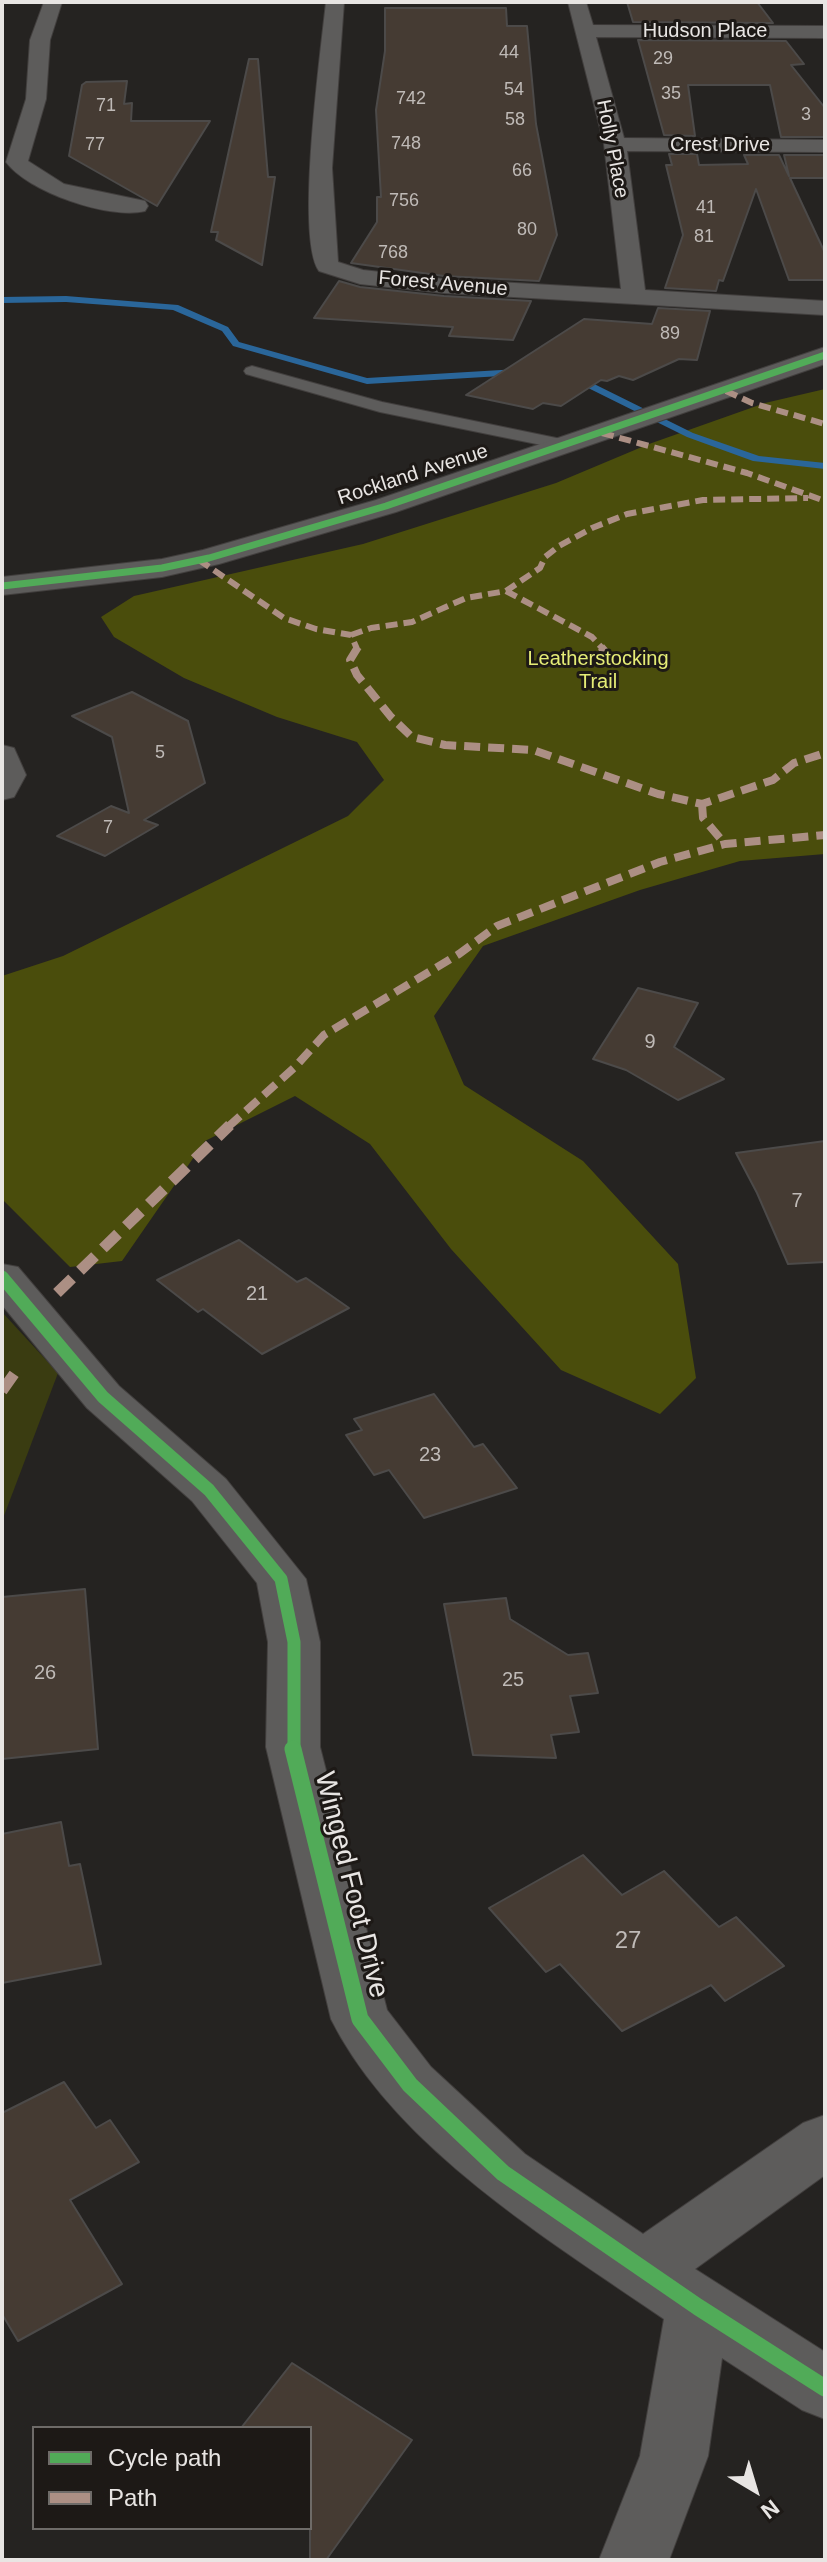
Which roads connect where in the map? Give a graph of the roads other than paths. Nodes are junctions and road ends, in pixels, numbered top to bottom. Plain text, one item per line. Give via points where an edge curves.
1 (53, 2) edge
2 (335, 2) edge
3 (577, 2) edge
4 (585, 31) junction
5 (825, 32) edge
6 (15, 50) dead end
7 (40, 52) junction
8 (615, 144) junction
9 (825, 146) edge
10 (137, 206) dead end
11 (634, 298) junction
12 (825, 308) edge
13 (825, 355) edge
14 (252, 371) dead end
15 (566, 445) junction
16 (2, 586) edge
17 (2, 755) edge
18 (2, 790) edge
19 (2, 1277) edge
20 (825, 2141) edge
21 (643, 2270) junction
22 (698, 2307) junction
23 (825, 2388) edge
24 (634, 2560) edge

1 - 7 street
2 - 11 street, Forest Avenue via 322,164 327,266 360,277
3 - 4 street, Holly Place
4 - 5 street, Hudson Place
4 - 8 street, Holly Place
6 - 7 street
7 - 10 street via 36,99 17,162 33,177 65,191
8 - 9 street, Crest Drive
8 - 11 street, Holly Place
11 - 12 street, Forest Avenue
13 - 15 street, Rockland Avenue
14 - 15 lane via 380,407
15 - 16 street, Rockland Avenue via 209,558
17 - 18 street via 9,775
19 - 21 street, Winged Foot Drive via 103,1397 209,1490 281,1579 294,1642 293,1747 360,2019 410,2085 503,2173
20 - 21 street
21 - 22 street, Winged Foot Drive
22 - 23 street, Winged Foot Drive
22 - 24 street via 674,2456

